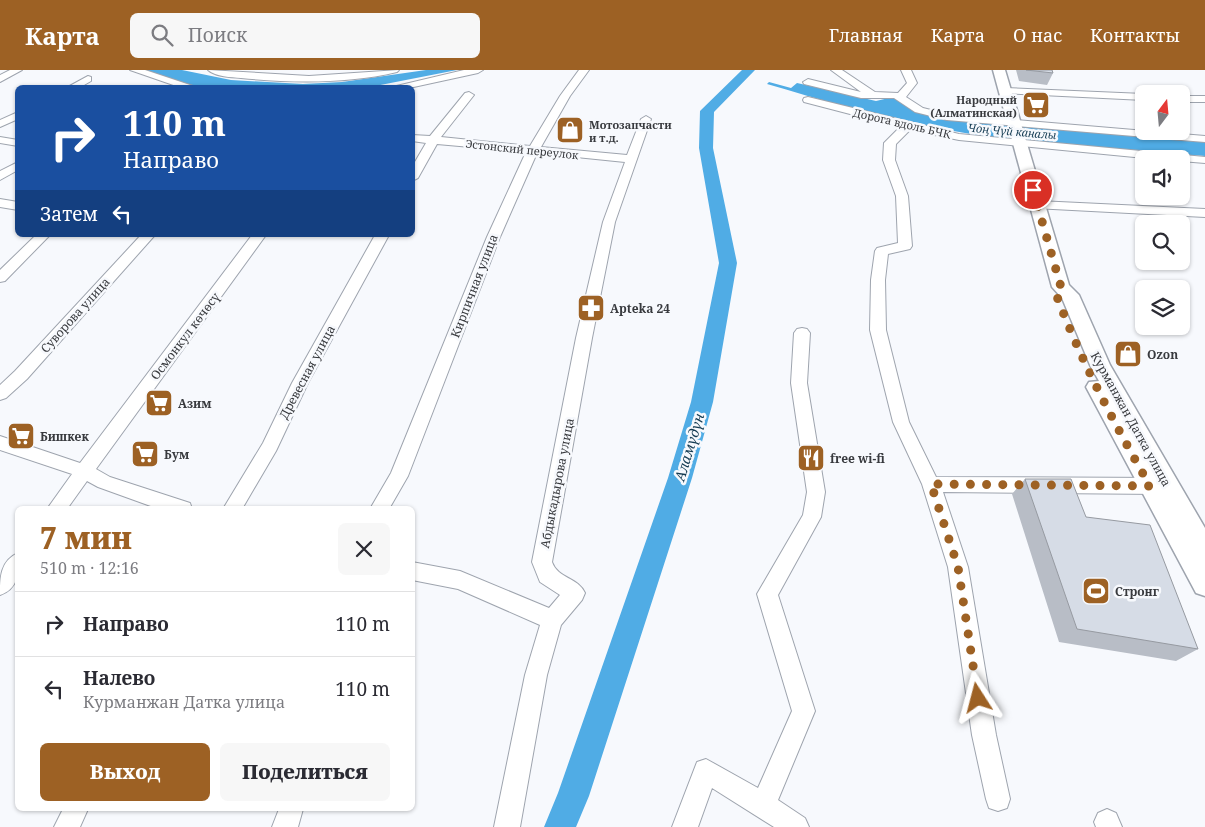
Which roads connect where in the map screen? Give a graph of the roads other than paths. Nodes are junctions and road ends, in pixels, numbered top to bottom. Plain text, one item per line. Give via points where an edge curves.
1 (17, 70) edge
2 (135, 70) edge
3 (213, 70) edge
4 (397, 70) edge
5 (478, 70) edge
6 (584, 70) edge
7 (836, 70) edge
8 (906, 70) edge
9 (999, 70) edge
10 (0, 79) edge
11 (88, 79) dead end
12 (808, 82) dead end
13 (77, 85) edge
14 (184, 85) edge
15 (384, 85) edge
16 (407, 85) edge
17 (1005, 90) junction
18 (469, 95) dead end
19 (873, 95) junction
20 (1135, 97) edge
21 (899, 98) junction
22 (1190, 99) edge
23 (1205, 99) edge
24 (808, 100) dead end
25 (15, 116) edge
26 (646, 119) dead end
27 (0, 124) edge
28 (1014, 124) junction
29 (908, 126) junction
30 (415, 138) edge
31 (434, 139) junction
32 (1205, 139) edge
33 (0, 140) edge
34 (15, 142) edge
35 (1020, 143) junction
36 (534, 150) junction
37 (631, 160) junction
38 (1205, 160) edge
39 (15, 167) edge
40 (415, 173) edge
41 (0, 176) edge
42 (0, 203) edge
43 (1038, 205) junction
44 (15, 206) edge
45 (1204, 214) edge
46 (41, 237) edge
47 (146, 237) edge
48 (258, 237) edge
49 (381, 237) edge
50 (0, 278) edge
51 (802, 333) dead end
52 (0, 394) edge
53 (0, 443) edge
54 (84, 471) junction
55 (931, 484) junction
56 (1159, 486) junction
57 (58, 506) edge
58 (174, 506) edge
59 (234, 506) edge
60 (381, 506) edge
61 (1205, 550) edge
62 (15, 566) edge
63 (415, 572) edge
64 (1205, 585) edge
65 (0, 586) edge
66 (552, 620) junction
67 (998, 799) dead end
68 (763, 805) junction
69 (75, 811) edge
70 (290, 811) edge
71 (66, 827) edge
72 (285, 827) edge
73 (507, 827) edge
74 (685, 827) edge
75 (796, 827) edge

1 - 10 street
2 - 14 street
3 - 4 street via 299,80
4 - 15 street
5 - 16 street
6 - 36 street, Кирпичная улица
7 - 19 street
8 - 21 street via 912,83
9 - 17 main road, Курманжан Датка улица
11 - 13 street
12 - 19 street
17 - 20 street
17 - 28 main road, Курманжан Датка улица
18 - 31 street
19 - 21 street via 896,95
21 - 28 street via 919,110 947,117
22 - 23 street
24 - 29 street, Дорога вдоль БЧК
25 - 27 street
26 - 37 street, Абдыкадырова улица
28 - 32 street
28 - 35 main road, Курманжан Датка улица
29 - 35 street, Дорога вдоль БЧК via 959,137
29 - 55 street via 890,143 889,160 902,196 905,246 882,251 878,280 878,330 901,422
30 - 31 street, Эстонский переулок
31 - 36 street, Эстонский переулок
31 - 40 street
33 - 34 street
35 - 38 street, Дорога вдоль БЧК
35 - 43 main road, Курманжан Датка улица
36 - 37 street, Эстонский переулок
36 - 60 street, Кирпичная улица via 499,222 399,476
37 - 66 street, Абдыкадырова улица via 609,222 542,562 547,576 575,593
39 - 41 street
42 - 44 street
43 - 45 street
43 - 56 main road, Курманжан Датка улица via 1061,287 1056,294 1084,364
46 - 50 street
47 - 52 street, Суворова улица
48 - 54 street, Осмонкул көчөсү
49 - 59 street, Древесная улица via 300,383 270,446
51 - 68 street via 799,383 816,492 812,517 767,594 804,711
53 - 54 street
54 - 57 street, Осмонкул көчөсү
54 - 58 street via 104,482
55 - 56 street
55 - 67 street via 958,567 984,736
56 - 61 main road, Курманжан Датка улица
56 - 64 main road, Курманжан Датка улица
62 - 65 street
63 - 66 street via 460,580
66 - 73 street, Абдыкадырова улица via 536,675
68 - 74 street via 706,771
68 - 75 street
69 - 71 street
70 - 72 street

